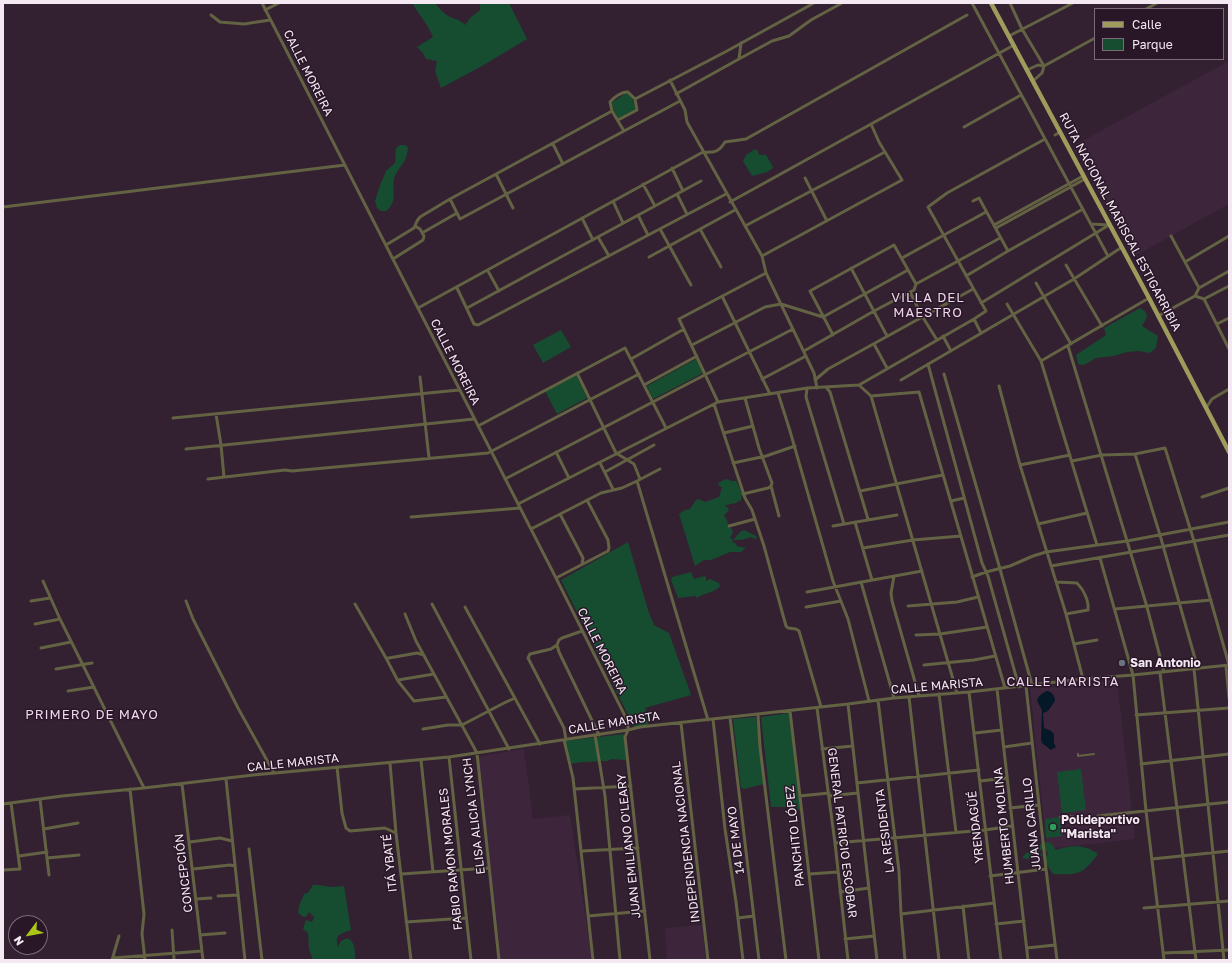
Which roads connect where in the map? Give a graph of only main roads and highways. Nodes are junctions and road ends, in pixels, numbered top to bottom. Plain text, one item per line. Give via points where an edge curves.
1 (991, 3) edge
2 (1229, 452) edge

1 - 2 main road, RUTA NACIONAL MARISCAL ESTIGARRIBIA via 1123,247

